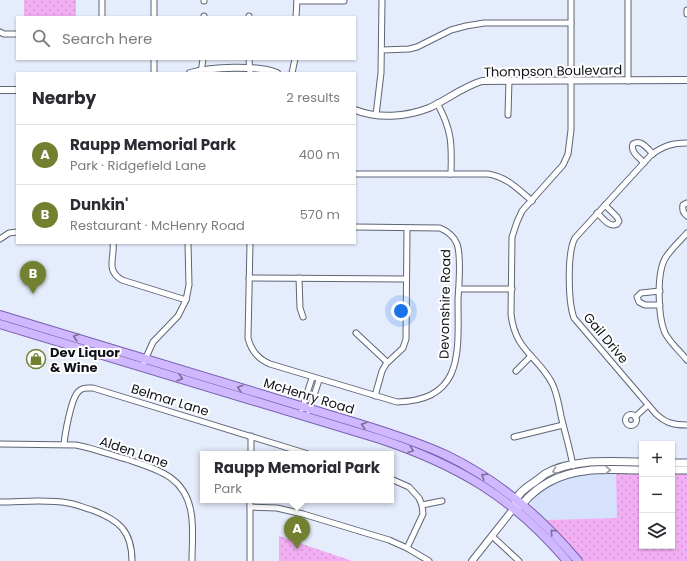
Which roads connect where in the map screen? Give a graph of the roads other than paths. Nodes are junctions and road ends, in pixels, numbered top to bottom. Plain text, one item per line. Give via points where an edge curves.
1 (102, 0) edge
2 (154, 0) edge
3 (296, 0) edge
4 (382, 0) edge
5 (571, 0) edge
6 (628, 0) edge
7 (344, 1) edge
8 (687, 10) edge
9 (687, 14) edge
10 (102, 16) edge
11 (154, 16) edge
12 (296, 16) edge
13 (571, 23) junction
14 (0, 32) edge
15 (16, 34) edge
16 (382, 50) junction
17 (154, 60) edge
18 (203, 60) edge
19 (249, 60) edge
20 (295, 60) edge
21 (201, 71) edge
22 (249, 71) edge
23 (154, 72) edge
24 (274, 72) edge
25 (292, 72) edge
26 (509, 80) junction
27 (571, 80) junction
28 (687, 80) edge
29 (628, 81) junction
30 (0, 90) edge
31 (16, 90) edge
32 (437, 103) junction
33 (356, 110) edge
34 (376, 115) junction
35 (508, 115) dead end
36 (687, 143) edge
37 (653, 154) junction
38 (644, 163) junction
39 (356, 174) edge
40 (451, 174) junction
41 (532, 201) junction
42 (687, 203) edge
43 (605, 205) junction
44 (597, 213) junction
45 (687, 216) edge
46 (356, 227) edge
47 (407, 228) junction
48 (16, 232) edge
49 (687, 234) edge
50 (0, 239) edge
51 (113, 244) edge
52 (187, 244) edge
53 (250, 244) edge
54 (249, 278) junction
55 (299, 278) junction
56 (406, 279) junction
57 (459, 289) junction
58 (512, 290) junction
59 (660, 291) junction
60 (186, 300) junction
61 (660, 305) junction
62 (0, 315) edge
63 (303, 317) dead end
64 (0, 324) edge
65 (356, 333) dead end
66 (531, 356) junction
67 (687, 360) edge
68 (388, 362) junction
69 (144, 363) junction
70 (516, 371) dead end
71 (312, 378) junction
72 (319, 380) junction
73 (375, 396) junction
74 (648, 405) junction
75 (305, 412) junction
76 (635, 417) dead end
77 (563, 425) junction
78 (687, 425) edge
79 (251, 436) junction
80 (514, 437) dead end
81 (0, 444) edge
82 (64, 444) junction
83 (251, 451) edge
84 (298, 451) edge
85 (639, 462) edge
86 (675, 463) edge
87 (687, 463) edge
88 (573, 464) junction
89 (639, 470) edge
90 (675, 470) edge
91 (687, 470) edge
92 (574, 472) junction
93 (394, 480) edge
94 (516, 499) junction
95 (442, 501) dead end
96 (0, 502) edge
97 (250, 503) edge
98 (523, 504) junction
99 (422, 505) junction
100 (250, 507) junction
101 (514, 508) junction
102 (492, 536) junction
103 (408, 548) junction
104 (132, 561) edge
105 (192, 561) edge
106 (250, 561) edge
107 (429, 561) edge
108 (472, 561) edge
109 (519, 561) edge
110 (567, 561) edge
111 (578, 561) edge

1 - 10 street
2 - 11 street
3 - 7 street
3 - 12 street
4 - 16 street
5 - 13 street
6 - 29 street
8 - 9 street
13 - 16 street via 484,23 451,30 417,47
13 - 27 street
14 - 15 street
16 - 34 street
17 - 23 street
18 - 21 street
19 - 22 street
20 - 25 street
21 - 22 street
22 - 24 street via 263,69
26 - 27 street, Thompson Boulevard
26 - 32 street, Thompson Boulevard via 472,84
26 - 35 street
27 - 29 street, Thompson Boulevard
27 - 41 street via 571,130 568,154 563,165
28 - 29 street, Thompson Boulevard
30 - 31 street
32 - 34 street, Thompson Boulevard via 407,114
32 - 40 street via 446,118 450,132
33 - 34 street, Thompson Boulevard
36 - 37 street, Gail Drive via 668,144
37 - 38 street, Gail Drive
37 - 38 street via 636,141 631,147
38 - 43 street, Gail Drive
39 - 40 street
40 - 41 street via 496,176 510,182
41 - 58 street via 522,211 512,236
42 - 45 street via 682,209
43 - 44 street, Gail Drive
43 - 44 street via 618,217 617,224 610,225
44 - 74 street, Gail Drive via 572,244 571,310 574,318
46 - 47 street, Devonshire Road
47 - 56 street
47 - 57 street, Devonshire Road via 440,228 456,240
48 - 50 street
49 - 59 street via 665,258 660,271
51 - 60 street via 112,265 117,277
52 - 60 street via 189,285
53 - 54 street, Devonshire Road
54 - 55 street
54 - 71 street, Devonshire Road via 248,338 251,349 265,362
55 - 56 street
55 - 63 street via 300,308
56 - 68 street via 406,338 403,348
57 - 58 street
57 - 73 street, Devonshire Road via 456,365 442,388 432,395 409,402 397,402
58 - 66 street via 512,325 516,337
59 - 61 street
59 - 61 street via 641,293 637,297 642,304
60 - 69 street via 178,316 153,342
61 - 67 street via 666,334
69 -> 62 main road, McHenry Road
64 - 69 main road, McHenry Road
65 - 68 street
66 - 70 street
66 - 77 street via 553,385
68 - 73 street via 382,371
69 - 75 main road, McHenry Road
71 - 72 street, Devonshire Road
71 - 75 street
72 - 73 street, Devonshire Road
72 - 75 street
74 - 76 street
74 - 78 street, Gail Drive via 668,423 676,426
94 -> 75 main road, McHenry Road via 474,470 431,448 402,437
75 -> 101 main road, McHenry Road via 444,463 484,486
77 - 80 street
77 - 88 street
79 - 82 street, Belmar Lane via 88,388 81,389 76,396 66,427
79 - 83 street
79 - 84 street, Belmar Lane
81 - 82 street, Alden Lane
82 - 105 street, Alden Lane via 85,447 156,469 176,481 187,497 192,512
85 - 88 main road
86 - 87 main road
88 - 92 street
88 -> 94 main road via 546,474 522,491
92 -> 89 main road
90 - 91 main road
92 - 98 main road via 549,482
93 - 99 street via 409,487
94 - 98 main road, McHenry Road
94 - 101 main road
95 - 99 street
96 - 104 street via 65,502 107,515 123,528 130,539
97 - 100 street
98 - 101 main road
111 -> 98 main road, McHenry Road via 549,528
99 - 103 street via 423,514
100 - 103 street via 288,509
100 - 106 street
101 - 102 street
101 - 110 main road, McHenry Road via 549,540
102 - 108 street
102 - 109 street
103 - 107 street

